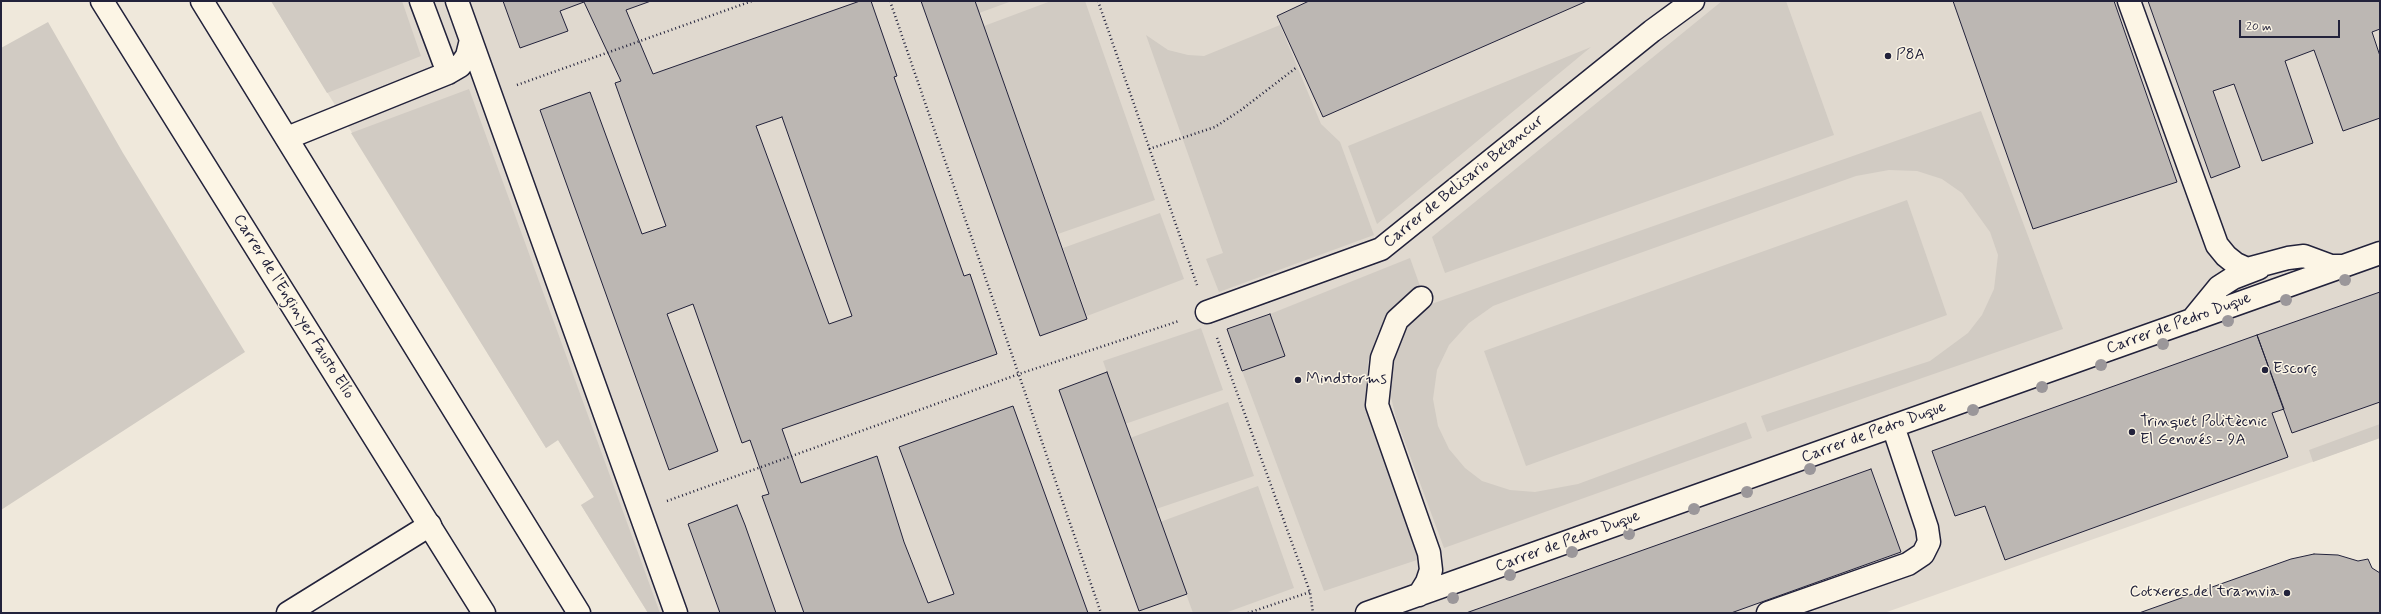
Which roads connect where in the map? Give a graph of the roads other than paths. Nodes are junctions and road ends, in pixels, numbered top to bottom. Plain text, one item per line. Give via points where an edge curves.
1 (102, 1) edge
2 (202, 1) edge
3 (421, 1) edge
4 (457, 1) edge
5 (1693, 1) edge
6 (2129, 1) edge
7 (471, 40) junction
8 (448, 73) junction
9 (287, 138) junction
10 (2380, 253) edge
11 (2342, 266) junction
12 (2259, 268) junction
13 (1421, 298) dead end
14 (1206, 312) road end
15 (2192, 320) junction
16 (1893, 426) junction
17 (430, 525) junction
18 (1419, 595) junction
19 (288, 613) edge
20 (484, 613) edge
21 (579, 613) edge
22 (676, 613) edge
23 (1367, 613) edge
24 (1768, 613) edge

1 - 17 main road, Carrer de l'Enginyer Fausto Elío
2 - 9 main road
3 - 8 main road
4 - 7 main road
5 - 14 main road, Carrer de Belisario Betancur via 1652,31 1381,249
6 - 12 main road via 2217,245 2236,264 2247,269
7 - 8 main road via 467,56 460,66
7 - 22 main road
8 - 9 main road
9 - 21 main road
10 - 11 main road, Carrer de Pedro Duque
11 - 12 main road via 2331,266 2304,256 2288,258
11 - 15 main road, Carrer de Pedro Duque
12 - 15 main road via 2233,278 2219,287
13 - 18 main road via 1397,320 1382,358 1377,405 1429,553 1431,570
15 - 16 main road, Carrer de Pedro Duque
16 - 18 main road, Carrer de Pedro Duque
16 - 24 main road via 1927,528 1929,542 1923,554 1908,564
17 - 19 main road
17 - 20 main road, Carrer de l'Enginyer Fausto Elío
18 - 23 main road, Carrer de Pedro Duque

